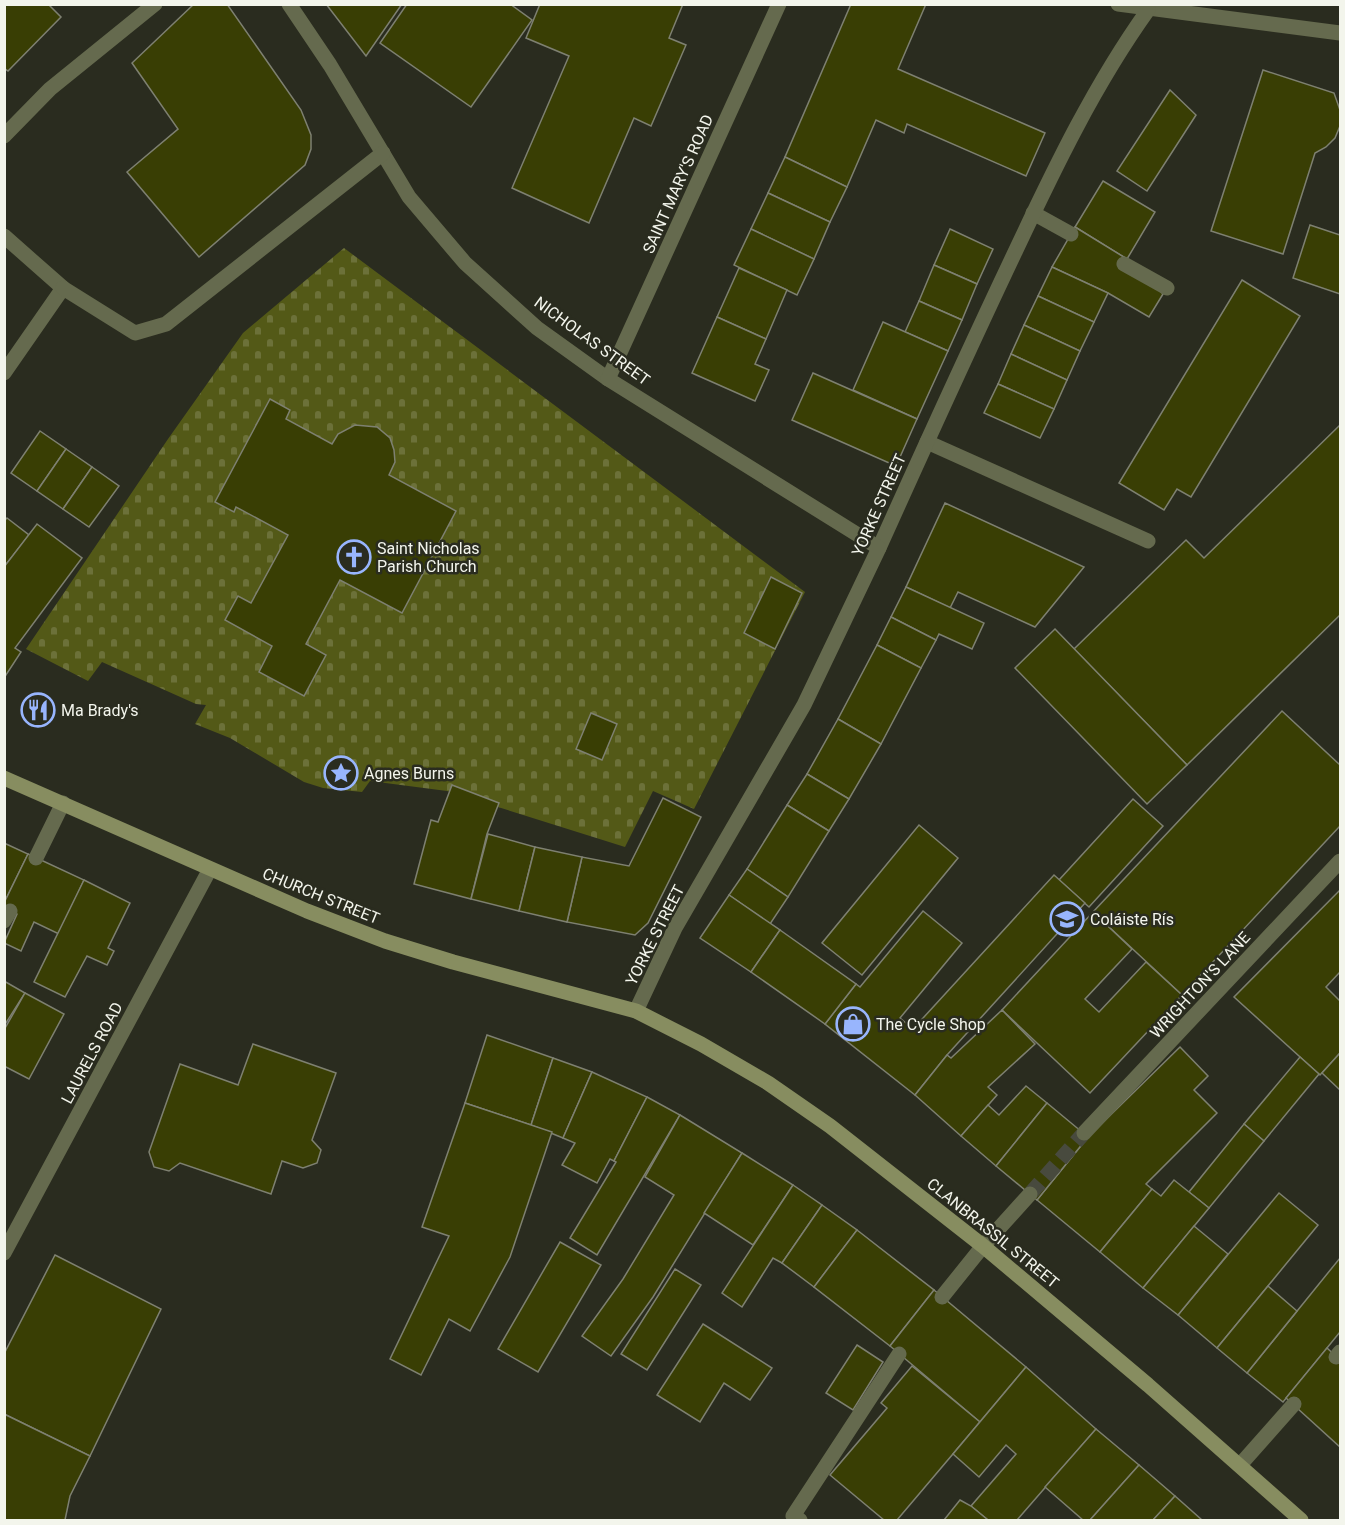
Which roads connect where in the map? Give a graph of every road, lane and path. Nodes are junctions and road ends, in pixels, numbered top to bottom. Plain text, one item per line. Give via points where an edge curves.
1 (155, 4) edge
2 (289, 4) edge
3 (779, 4) edge
4 (1118, 4) edge
5 (1148, 10) junction
6 (1341, 33) edge
7 (4, 136) edge
8 (383, 153) junction
9 (1033, 213) junction
10 (1071, 234) dead end
11 (4, 236) edge
12 (1124, 264) dead end
13 (63, 288) junction
14 (1167, 288) dead end
15 (4, 373) edge
16 (608, 378) junction
17 (927, 442) junction
18 (1148, 541) dead end
19 (879, 548) junction
20 (4, 778) edge
21 (63, 803) junction
22 (36, 858) dead end
23 (1341, 861) edge
24 (210, 869) junction
25 (636, 1011) junction
26 (1084, 1133) tunnel mouth
27 (1030, 1194) tunnel mouth
28 (983, 1246) junction
29 (4, 1252) edge
30 (942, 1297) dead end
31 (899, 1354) dead end
32 (1293, 1404) dead end
33 (1240, 1465) junction
34 (800, 1521) edge
35 (1301, 1521) edge

1 - 7 street via 50,89
2 - 8 street, NICHOLAS STREET
3 - 16 street, SAINT MARY'S ROAD
4 - 5 street
5 - 6 street
5 - 9 street, YORKE STREET via 1124,43
8 - 13 street via 166,324 135,333
8 - 16 street, NICHOLAS STREET via 409,197 465,263 537,327
9 - 10 street
9 - 17 street, YORKE STREET
11 - 13 street
12 - 14 street
13 - 15 street
16 - 19 street, NICHOLAS STREET
17 - 18 street
17 - 19 street, YORKE STREET
19 - 25 street, YORKE STREET via 804,705 675,928
20 - 21 main road, CHURCH STREET
21 - 22 street
21 - 24 main road, CHURCH STREET
23 - 26 street, WRIGHTON'S LANE
24 - 25 main road, CHURCH STREET via 385,941
24 - 29 street, LAURELS ROAD
25 - 28 main road, CLANBRASSIL STREET via 768,1083 830,1126
27 - 28 street
28 - 30 street
28 - 33 main road, CLANBRASSIL STREET
31 - 34 street via 793,1516
32 - 33 street
33 - 35 main road, CLANBRASSIL STREET

